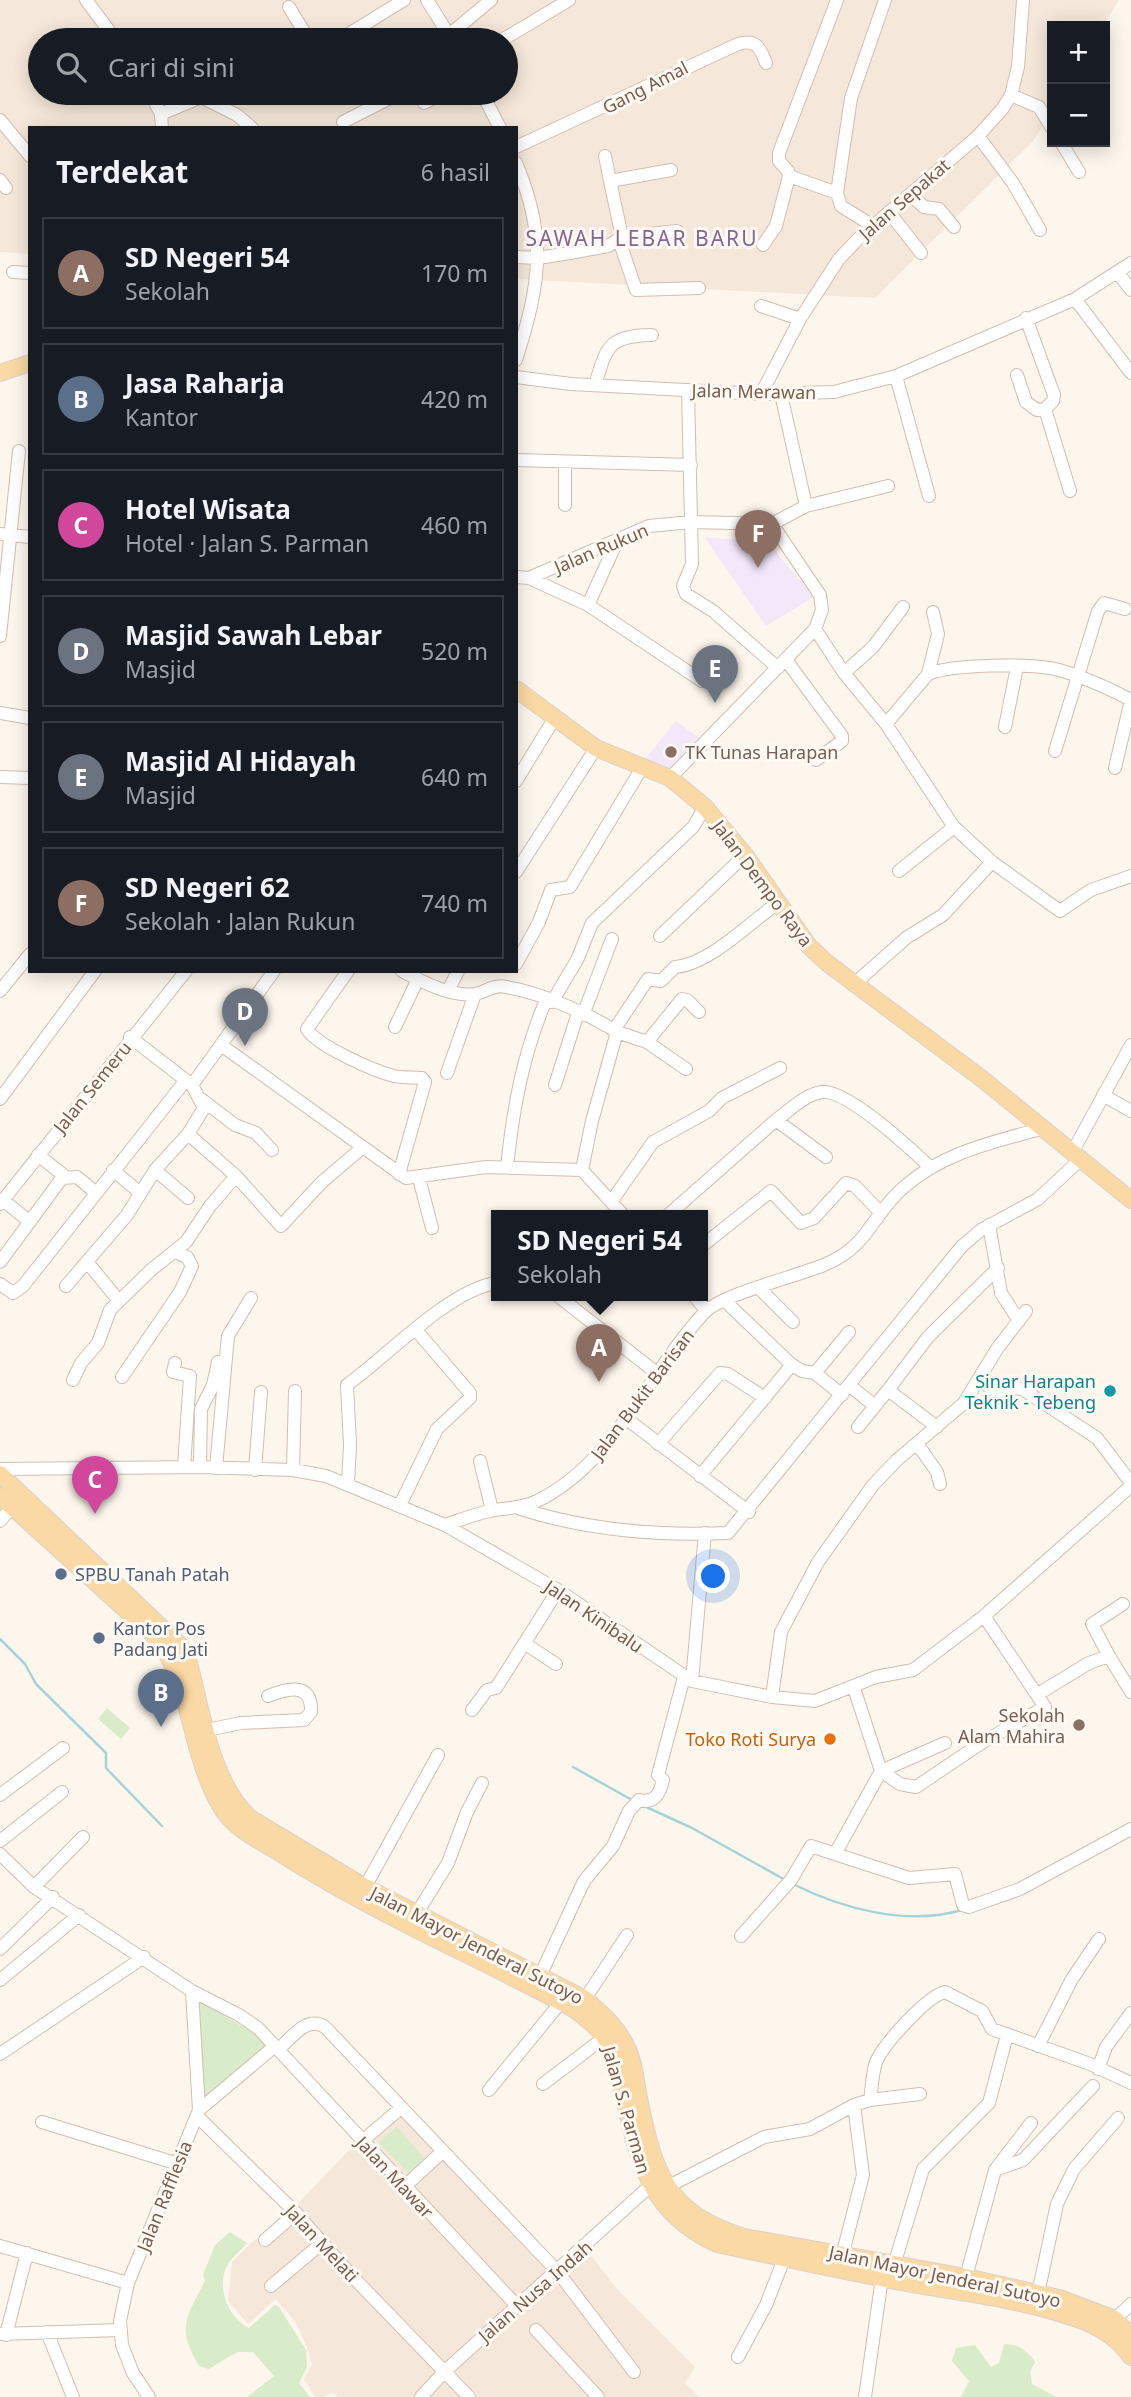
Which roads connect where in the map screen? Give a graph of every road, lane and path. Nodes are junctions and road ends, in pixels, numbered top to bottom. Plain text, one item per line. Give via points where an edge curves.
1 (404, 0) edge
2 (427, 0) edge
3 (491, 0) edge
4 (569, 0) edge
5 (837, 0) edge
6 (885, 0) edge
7 (1023, 0) edge
8 (89, 1) edge
9 (289, 7) dead end
10 (108, 28) edge
11 (302, 28) edge
12 (358, 28) edge
13 (444, 28) edge
14 (461, 28) edge
15 (518, 30) edge
16 (766, 63) dead end
17 (1011, 95) junction
18 (156, 105) edge
19 (182, 105) edge
20 (222, 105) edge
21 (376, 105) edge
22 (488, 105) edge
23 (161, 114) junction
24 (0, 120) edge
25 (1047, 120) edge
26 (343, 122) dead end
27 (162, 126) edge
28 (249, 126) edge
29 (499, 126) edge
30 (978, 136) junction
31 (518, 146) edge
32 (1063, 147) edge
33 (28, 154) edge
34 (605, 156) dead end
35 (518, 168) edge
36 (671, 170) dead end
37 (1079, 172) dead end
38 (789, 176) junction
39 (610, 181) junction
40 (837, 193) junction
41 (911, 195) junction
42 (889, 212) junction
43 (873, 226) junction
44 (954, 228) dead end
45 (1041, 230) dead end
46 (677, 231) dead end
47 (621, 238) junction
48 (763, 245) dead end
49 (921, 253) dead end
50 (518, 257) edge
51 (538, 258) junction
52 (1131, 263) edge
53 (13, 272) dead end
54 (28, 272) edge
55 (1118, 273) junction
56 (699, 288) dead end
57 (1131, 290) edge
58 (1075, 299) junction
59 (761, 306) dead end
60 (1026, 318) junction
61 (800, 319) junction
62 (652, 335) dead end
63 (518, 353) edge
64 (28, 364) edge
65 (0, 373) edge
66 (1131, 373) edge
67 (1017, 374) dead end
68 (896, 376) junction
69 (518, 377) edge
70 (595, 385) junction
71 (688, 390) junction
72 (761, 394) junction
73 (781, 394) junction
74 (1045, 409) junction
75 (19, 451) dead end
76 (518, 460) edge
77 (565, 462) junction
78 (691, 465) junction
79 (888, 486) dead end
80 (1070, 491) dead end
81 (929, 496) dead end
82 (565, 505) dead end
83 (806, 506) junction
84 (691, 522) junction
85 (772, 524) junction
86 (5, 534) edge
87 (28, 537) edge
88 (618, 539) junction
89 (523, 578) edge
90 (589, 605) junction
91 (903, 607) dead end
92 (1125, 609) dead end
93 (933, 612) dead end
94 (815, 629) junction
95 (0, 636) edge
96 (782, 664) junction
97 (1017, 667) junction
98 (844, 673) junction
99 (928, 674) junction
100 (1079, 677) junction
101 (702, 681) dead end
102 (518, 691) edge
103 (1131, 699) edge
104 (0, 713) edge
105 (28, 718) edge
106 (554, 719) junction
107 (886, 724) junction
108 (1005, 727) dead end
109 (596, 748) junction
110 (1055, 751) dead end
111 (816, 760) dead end
112 (643, 766) junction
113 (1115, 768) dead end
114 (0, 777) edge
115 (28, 778) edge
116 (518, 778) edge
117 (670, 778) junction
118 (705, 807) junction
119 (954, 827) junction
120 (745, 855) junction
121 (992, 862) junction
122 (518, 869) edge
123 (899, 871) dead end
124 (1131, 876) edge
125 (779, 902) junction
126 (660, 936) dead end
127 (612, 939) dead end
128 (28, 957) edge
129 (518, 960) edge
130 (94, 973) edge
131 (184, 973) edge
132 (273, 973) edge
133 (347, 973) edge
134 (406, 973) edge
135 (457, 973) edge
136 (511, 973) edge
137 (418, 979) junction
138 (853, 985) junction
139 (503, 986) junction
140 (448, 991) junction
141 (0, 992) edge
142 (475, 994) junction
143 (549, 1001) junction
144 (699, 1013) dead end
145 (580, 1014) junction
146 (395, 1027) dead end
147 (616, 1031) junction
148 (130, 1038) junction
149 (648, 1042) junction
150 (221, 1045) junction
151 (1131, 1045) edge
152 (780, 1068) dead end
153 (686, 1069) dead end
154 (447, 1073) dead end
155 (189, 1083) junction
156 (555, 1085) dead end
157 (1103, 1095) junction
158 (0, 1099) edge
159 (201, 1099) junction
160 (1131, 1111) edge
161 (776, 1120) junction
162 (1044, 1128) junction
163 (188, 1134) junction
164 (363, 1147) junction
165 (272, 1150) dead end
166 (1077, 1154) junction
167 (38, 1155) junction
168 (826, 1157) dead end
169 (507, 1167) junction
170 (931, 1168) junction
171 (113, 1170) junction
172 (155, 1170) junction
173 (582, 1170) junction
174 (399, 1174) junction
175 (66, 1177) junction
176 (236, 1177) junction
177 (419, 1178) junction
178 (95, 1192) junction
179 (139, 1192) junction
180 (188, 1198) dead end
181 (1131, 1200) edge
182 (1, 1202) edge
183 (611, 1202) junction
184 (618, 1210) edge
185 (674, 1210) edge
186 (881, 1213) junction
187 (30, 1222) junction
188 (989, 1225) junction
189 (432, 1228) dead end
190 (708, 1241) edge
191 (174, 1252) junction
192 (0, 1262) edge
193 (88, 1263) junction
194 (998, 1268) junction
195 (0, 1284) edge
196 (491, 1285) edge
197 (66, 1286) dead end
198 (759, 1288) junction
199 (251, 1298) dead end
200 (119, 1301) junction
201 (570, 1301) edge
202 (698, 1301) edge
203 (725, 1301) junction
204 (706, 1310) junction
205 (793, 1322) dead end
206 (233, 1327) junction
207 (416, 1330) junction
208 (849, 1332) dead end
209 (175, 1363) dead end
210 (791, 1364) junction
211 (815, 1373) junction
212 (658, 1374) junction
213 (122, 1377) dead end
214 (980, 1379) junction
215 (73, 1380) dead end
216 (846, 1390) junction
217 (888, 1390) junction
218 (295, 1391) dead end
219 (261, 1392) dead end
220 (765, 1398) junction
221 (875, 1406) junction
222 (624, 1418) junction
223 (858, 1427) dead end
224 (937, 1427) junction
225 (659, 1444) junction
226 (918, 1445) junction
227 (480, 1461) dead end
228 (184, 1467) junction
229 (200, 1467) junction
230 (216, 1468) junction
231 (0, 1469) edge
232 (255, 1470) junction
233 (293, 1470) junction
234 (0, 1474) edge
235 (700, 1476) junction
236 (348, 1483) junction
237 (940, 1484) dead end
238 (1131, 1484) edge
239 (6, 1502) edge
240 (400, 1505) junction
241 (519, 1508) junction
242 (492, 1510) junction
243 (748, 1512) junction
244 (0, 1521) edge
245 (445, 1525) junction
246 (705, 1533) junction
247 (558, 1590) junction
248 (1123, 1604) dead end
249 (984, 1616) junction
250 (524, 1643) junction
251 (1109, 1656) junction
252 (556, 1664) dead end
253 (688, 1679) junction
254 (854, 1688) junction
255 (1131, 1692) edge
256 (1038, 1694) junction
257 (268, 1696) dead end
258 (772, 1697) junction
259 (472, 1710) dead end
260 (207, 1730) junction
261 (945, 1743) dead end
262 (62, 1748) dead end
263 (438, 1755) dead end
264 (881, 1771) junction
265 (482, 1783) dead end
266 (62, 1792) dead end
267 (0, 1796) edge
268 (1131, 1829) edge
269 (83, 1837) dead end
270 (0, 1841) edge
271 (0, 1854) edge
272 (835, 1854) junction
273 (34, 1887) junction
274 (365, 1887) junction
275 (52, 1897) junction
276 (84, 1918) junction
277 (423, 1922) junction
278 (626, 1935) dead end
279 (741, 1936) dead end
280 (1099, 1938) dead end
281 (0, 1949) edge
282 (144, 1957) junction
283 (540, 1976) junction
284 (0, 1980) edge
285 (192, 1991) junction
286 (585, 1999) junction
287 (561, 2002) junction
288 (1131, 2013) edge
289 (1007, 2035) junction
290 (605, 2037) junction
291 (1038, 2046) junction
292 (276, 2048) junction
293 (0, 2054) edge
294 (1098, 2069) junction
295 (1131, 2083) edge
296 (543, 2084) dead end
297 (1093, 2086) dead end
298 (489, 2090) dead end
299 (920, 2094) dead end
300 (870, 2100) junction
301 (854, 2105) junction
302 (401, 2108) junction
303 (198, 2113) junction
304 (1118, 2118) dead end
305 (42, 2122) dead end
306 (1031, 2123) dead end
307 (361, 2142) junction
308 (442, 2151) junction
309 (176, 2163) junction
310 (995, 2170) junction
311 (650, 2186) junction
312 (404, 2187) junction
313 (667, 2187) junction
314 (296, 2213) junction
315 (265, 2240) dead end
316 (322, 2243) junction
317 (0, 2246) edge
318 (27, 2253) junction
319 (842, 2254) junction
320 (785, 2259) junction
321 (894, 2265) junction
322 (839, 2271) junction
323 (558, 2272) junction
324 (966, 2277) junction
325 (882, 2278) junction
326 (128, 2283) junction
327 (271, 2286) dead end
328 (1038, 2294) junction
329 (1131, 2304) edge
330 (517, 2306) junction
331 (1115, 2319) junction
332 (120, 2330) junction
333 (536, 2330) dead end
334 (47, 2332) junction
335 (3, 2335) edge
336 (1131, 2337) edge
337 (737, 2357) dead end
338 (1131, 2357) edge
339 (444, 2372) junction
340 (634, 2372) dead end
341 (73, 2397) edge
342 (149, 2397) edge
343 (421, 2397) edge
344 (469, 2397) edge
345 (598, 2397) edge
346 (866, 2397) edge

1 - 12 street
2 - 13 street
3 - 14 street
4 - 15 street
5 - 38 street via 779,153
6 - 40 street via 851,98
7 - 17 street, Jalan Sepakat
8 - 10 street
9 - 11 street
16 - 31 street, Gang Amal via 758,45 738,44
17 - 25 street via 1039,107
17 - 30 street, Jalan Sepakat
18 - 23 street
19 - 23 street
20 - 28 street
21 - 26 street
22 - 29 street
23 - 27 street
24 - 33 street
30 - 41 street, Jalan Sepakat
30 - 45 street
32 - 37 street
34 - 39 street
35 - 51 street via 535,211
36 - 39 street
38 - 40 street
38 - 48 street via 776,226
39 - 47 street
40 - 43 street via 841,206
41 - 42 street, Jalan Sepakat
41 - 44 street via 924,207 938,208
42 - 43 street, Jalan Sepakat
42 - 49 street
43 - 61 street, Jalan Sepakat via 839,259
46 - 47 street
47 - 51 street via 608,246
47 - 56 street via 636,290
50 - 51 street
51 - 63 street
52 - 55 street, Jalan Merawan
53 - 54 street
55 - 57 street
55 - 58 street, Jalan Merawan
58 - 60 street, Jalan Merawan
58 - 66 street
59 - 61 street
60 - 68 street, Jalan Merawan
60 - 74 street via 1054,397
61 - 72 street, Jalan Sepakat
62 - 70 street via 625,336 612,343
64 - 65 main road
67 - 74 street via 1029,405 1037,411
68 - 73 street, Jalan Merawan via 834,392
68 - 81 street
69 - 70 street, Jalan Merawan
70 - 71 street, Jalan Merawan
71 - 72 street, Jalan Merawan
71 - 78 street
72 - 73 street, Jalan Merawan
73 - 83 street
74 - 80 street
75 - 86 street
76 - 77 street
77 - 78 street
77 - 82 street
78 - 84 street
79 - 83 street, Jalan Rukun
83 - 85 street, Jalan Rukun
84 - 85 street, Jalan Rukun
84 - 88 street, Jalan Rukun via 649,526
84 - 96 street via 692,564 683,586 686,594
85 - 94 street via 820,594 823,605
86 - 87 street
86 - 95 street
88 - 89 street, Jalan Rukun
88 - 90 street
89 - 90 street
90 - 101 street
91 - 98 street via 873,648
92 - 100 street via 1100,606
93 - 99 street via 938,634
94 - 96 street
94 - 98 street
96 - 111 street via 842,736 842,741
96 - 117 street
97 - 99 street via 967,667
97 - 100 street via 1056,669
97 - 108 street
98 - 107 street
99 - 107 street
100 - 103 street
100 - 110 street
102 - 106 main road, Jalan Dempo Raya
103 - 113 street
104 - 105 street
106 - 109 main road, Jalan Dempo Raya
106 - 116 street
107 - 119 street
109 - 112 main road, Jalan Dempo Raya
109 - 122 street
112 - 117 main road, Jalan Dempo Raya
112 - 129 street via 570,887 551,890
114 - 115 street
117 - 118 main road, Jalan Dempo Raya
118 - 120 main road, Jalan Dempo Raya
118 - 143 street via 693,827 592,923 577,960
119 - 121 street
119 - 123 street
120 - 125 main road, Jalan Dempo Raya
120 - 126 street
121 - 124 street via 1060,911 1091,890
121 - 138 street via 955,905 889,951
125 - 138 main road, Jalan Dempo Raya via 808,944
125 - 147 street via 705,958 675,968 662,981 648,979
127 - 145 street
128 - 141 street
130 - 158 street
131 - 148 street, Jalan Semeru
132 - 150 street
133 - 174 street via 307,1028 360,1062 425,1082
134 - 137 street
135 - 140 street
136 - 139 street
137 - 140 street
137 - 146 street
138 - 162 main road, Jalan Dempo Raya
139 - 142 street
139 - 143 street
140 - 142 street
142 - 154 street
143 - 145 street
143 - 169 street via 533,1031 515,1097
144 - 149 street via 682,999
145 - 147 street
145 - 156 street
147 - 149 street
147 - 173 street
148 - 155 street
148 - 167 street, Jalan Semeru
149 - 153 street
150 - 155 street
150 - 164 street
151 - 157 street
152 - 183 street via 653,1142
155 - 159 street
155 - 171 street
157 - 160 street
157 - 166 street
159 - 163 street via 204,1108
159 - 165 street via 235,1125 256,1133
161 - 168 street
161 - 170 street via 814,1094 834,1093
161 - 185 street
162 - 166 main road, Jalan Dempo Raya
162 - 170 street, Jalan Bukit Barisan via 967,1149
163 - 172 street
163 - 176 street
164 - 174 street
164 - 176 street via 281,1226
166 - 181 main road, Jalan Dempo Raya
166 - 188 street via 1038,1199
167 - 175 street
167 - 182 street, Jalan Semeru
169 - 173 street
169 - 177 street
170 - 186 street, Jalan Bukit Barisan via 904,1187
171 - 178 street
171 - 179 street
172 - 179 street
172 - 180 street
173 - 183 street
174 - 177 street
175 - 178 street via 76,1177
175 - 187 street
176 - 191 street
177 - 189 street
178 - 195 street via 23,1286 13,1293
179 - 193 street via 127,1215
182 - 187 street
183 - 184 street
186 - 190 street via 855,1186 846,1183 814,1218 801,1223 771,1191
186 - 198 street, Jalan Bukit Barisan via 852,1250
187 - 192 street
188 - 194 street
188 - 216 street via 935,1276
191 - 200 street
191 - 213 street via 187,1257 192,1266 180,1293
193 - 197 street
193 - 200 street
194 - 214 street via 1004,1300 1023,1316
194 - 217 street via 928,1337
196 - 207 street via 442,1309
198 - 203 street, Jalan Bukit Barisan
198 - 205 street
199 - 206 street
200 - 215 street
201 - 212 street
202 - 204 street
203 - 204 street, Jalan Bukit Barisan
203 - 210 street
204 - 212 street, Jalan Bukit Barisan
206 - 229 street via 221,1343 213,1384 201,1409
206 - 230 street via 227,1343
207 - 236 street via 347,1385
207 - 240 street via 470,1398 437,1429
208 - 211 street
209 - 228 street via 173,1372 190,1376
210 - 211 street
210 - 220 street
211 - 216 street
212 - 222 street, Jalan Bukit Barisan
214 - 224 street via 964,1403
214 - 238 street via 994,1393 1022,1390 1097,1438
216 - 221 street
216 - 243 street
217 - 221 street
217 - 224 street
218 - 233 street
219 - 232 street
220 - 225 street via 720,1373
220 - 235 street
221 - 223 street
222 - 225 street
222 - 241 street, Jalan Bukit Barisan via 575,1478
224 - 226 street
225 - 235 street
226 - 237 street
226 - 258 street via 873,1485 818,1562 781,1632
227 - 242 street
228 - 229 street, Jalan Kinibalu
228 - 231 street, Jalan Kinibalu
229 - 230 street, Jalan Kinibalu
230 - 232 street, Jalan Kinibalu
232 - 233 street, Jalan Kinibalu
233 - 236 street, Jalan Kinibalu
234 - 260 main road, Jalan Mayor Jenderal Sutoyo via 179,1644 187,1656
235 - 243 street
236 - 240 street, Jalan Kinibalu
238 - 249 street, Jalan Kinibalu
239 - 244 street
239 - 277 main road, Jalan S. Parman via 158,1639 174,1666 210,1786 223,1810 242,1830 312,1874
240 - 245 street, Jalan Kinibalu
241 - 242 street, Jalan Bukit Barisan
241 - 246 street via 589,1527
242 - 245 street, Jalan Bukit Barisan
243 - 246 street via 728,1533
245 - 247 street, Jalan Kinibalu
246 - 253 street
247 - 250 street
247 - 253 street, Jalan Kinibalu
248 - 251 street via 1092,1624
249 - 254 street, Jalan Kinibalu via 913,1670 876,1677
249 - 256 street
250 - 252 street
250 - 259 street via 496,1688 487,1690
251 - 255 street
251 - 256 street via 1089,1662
253 - 258 street, Jalan Kinibalu
253 - 283 street via 658,1775 663,1783 655,1798 638,1802 584,1881
254 - 258 street, Jalan Kinibalu via 815,1701
254 - 264 street
256 - 264 street via 1044,1709 983,1742 916,1787 900,1784
257 - 260 street via 289,1688 302,1689 308,1694 311,1712 304,1720
260 - 274 main road, Jalan Mayor Jenderal Sutoyo via 223,1779 241,1810 261,1827
261 - 264 street
262 - 267 street
263 - 274 street
264 - 272 street
265 - 277 street
266 - 270 street
268 - 272 street via 1020,1889 969,1907 963,1905 955,1874 909,1878
269 - 273 street
271 - 273 street
272 - 279 street via 811,1846 791,1880
273 - 275 street
274 - 277 main road, Jalan Mayor Jenderal Sutoyo
275 - 276 street
275 - 281 street
276 - 282 street
276 - 284 street
277 - 283 main road, Jalan Mayor Jenderal Sutoyo
277 - 287 main road, Jalan S. Parman
278 - 286 street
280 - 291 street
282 - 285 street
282 - 293 street
283 - 286 main road, Jalan Mayor Jenderal Sutoyo
285 - 292 street via 239,2015
285 - 303 street
286 - 313 main road, Jalan Mayor Jenderal Sutoyo via 612,2025 629,2052 659,2175
287 - 290 main road, Jalan S. Parman
287 - 298 street
288 - 294 street via 1106,2047
289 - 291 street
289 - 300 street via 992,2029 982,2011 951,1993 940,1993 881,2052
289 - 321 street via 989,2103 923,2169
290 - 296 street
290 - 311 main road, Jalan S. Parman via 614,2054 631,2132
291 - 294 street
292 - 302 street, Jalan Rafflesia via 306,2025 321,2024
292 - 303 street, Jalan Rafflesia
292 - 307 street, Jalan Mawar
294 - 295 street
297 - 310 street via 1023,2160
299 - 300 street
300 - 301 street
301 - 313 street via 810,2129 764,2137
301 - 319 street via 863,2175
302 - 307 street
302 - 308 street
303 - 309 street, Jalan Rafflesia
303 - 314 street, Jalan Melati
304 - 328 street via 1074,2169 1057,2204
305 - 309 street
306 - 310 street
307 - 312 street, Jalan Mawar
308 - 312 street
308 - 323 street
309 - 326 street, Jalan Rafflesia
310 - 324 street
311 - 320 main road, Jalan Mayor Jenderal Sutoyo via 676,2217 701,2236
311 - 323 street, Jalan Nusa Indah
312 - 330 street, Jalan Mawar
313 - 319 main road, Jalan Mayor Jenderal Sutoyo via 721,2229
314 - 315 street
314 - 316 street, Jalan Melati
316 - 327 street
316 - 339 street, Jalan Melati
317 - 318 street
318 - 326 street
318 - 335 street
319 - 321 main road, Jalan Mayor Jenderal Sutoyo
319 - 322 street
320 - 322 main road, Jalan Mayor Jenderal Sutoyo
320 - 337 street
321 - 324 main road, Jalan Mayor Jenderal Sutoyo
322 - 325 main road, Jalan Mayor Jenderal Sutoyo
323 - 330 street, Jalan Nusa Indah
323 - 340 street
324 - 328 main road, Jalan Mayor Jenderal Sutoyo
325 - 338 main road, Jalan Mayor Jenderal Sutoyo via 1077,2318 1113,2338
325 - 346 street
326 - 332 street, Jalan Rafflesia
328 - 331 main road, Jalan Mayor Jenderal Sutoyo
329 - 331 street
330 - 339 street, Jalan Nusa Indah
331 - 336 main road, Jalan Mayor Jenderal Sutoyo
332 - 334 street
332 - 342 street, Jalan Rafflesia via 127,2360
333 - 345 street
334 - 335 street
334 - 341 street
339 - 343 street, Jalan Nusa Indah
339 - 344 street, Jalan Melati

